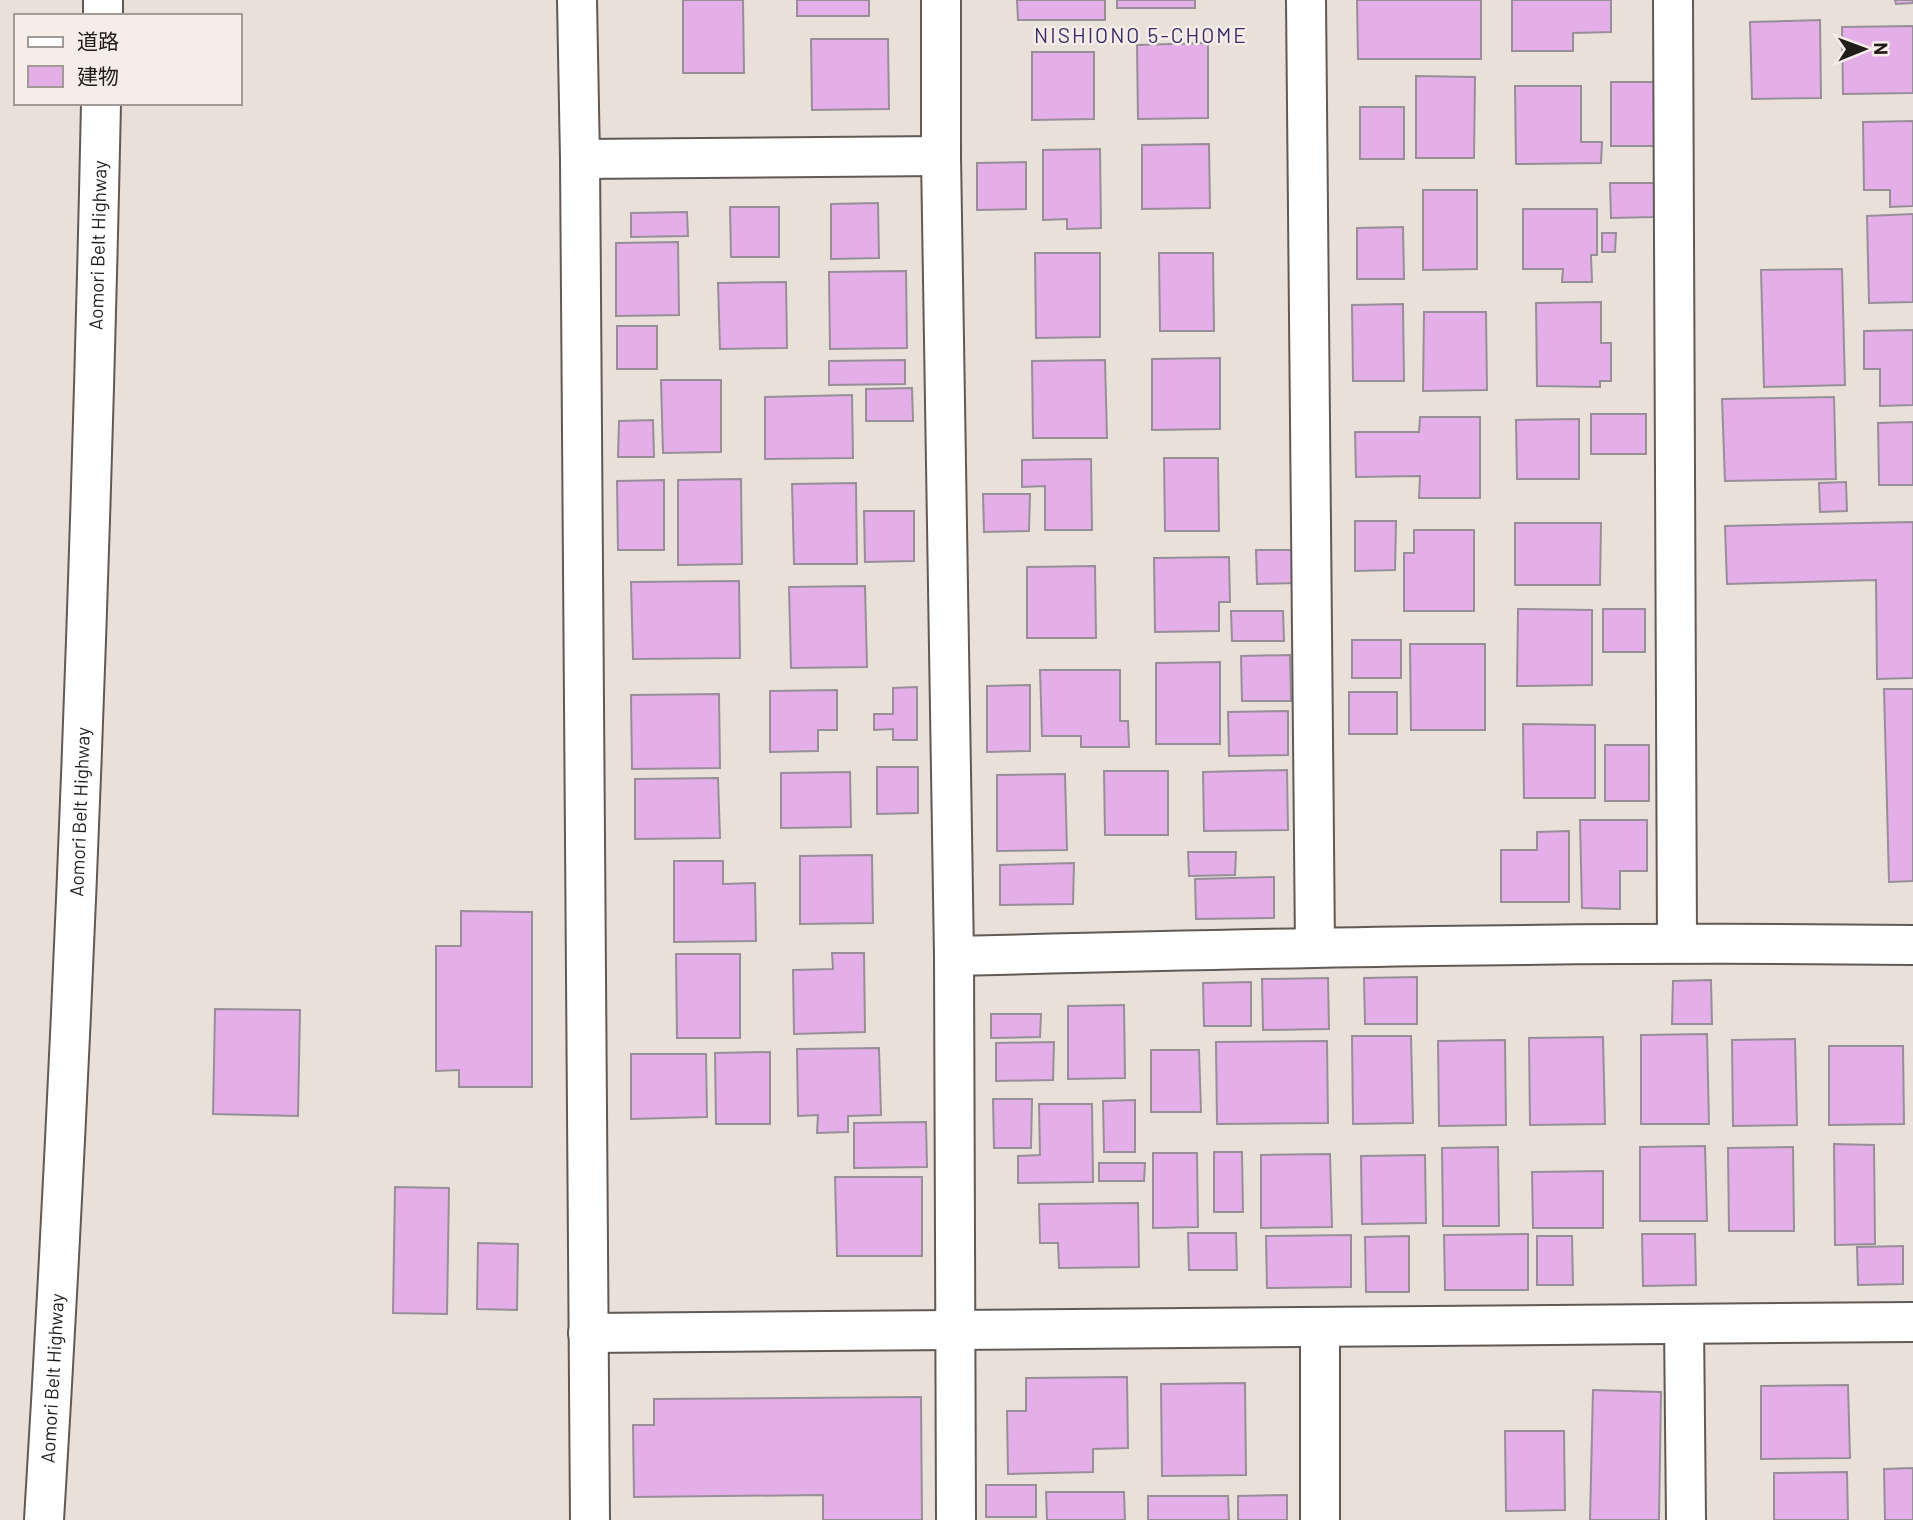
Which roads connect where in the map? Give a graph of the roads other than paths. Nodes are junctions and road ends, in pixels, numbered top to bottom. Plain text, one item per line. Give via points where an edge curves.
1 (577, 0) edge
2 (941, 0) edge
3 (1306, 0) edge
4 (1673, 0) edge
5 (101, 105) edge
6 (941, 156) junction
7 (580, 159) junction
8 (1677, 942) junction
9 (1913, 945) edge
10 (1315, 947) junction
11 (954, 956) junction
12 (1913, 1322) edge
13 (1684, 1324) junction
14 (1320, 1328) junction
15 (955, 1331) junction
16 (588, 1333) junction
17 (44, 1520) edge
18 (590, 1520) edge
19 (956, 1520) edge
20 (1320, 1520) edge
21 (1686, 1520) edge

1 - 7 main road
2 - 6 main road
3 - 10 main road
4 - 8 main road
5 - 17 main road, Aomori Belt Highway via 94,444 61,1248
6 - 7 main road
6 - 11 main road
7 - 16 main road
8 - 9 main road
8 - 10 main road
10 - 11 main road
11 - 15 main road
12 - 13 main road
13 - 14 main road
13 - 21 main road
14 - 15 main road
14 - 20 main road
15 - 16 main road
15 - 19 main road
16 - 18 main road

